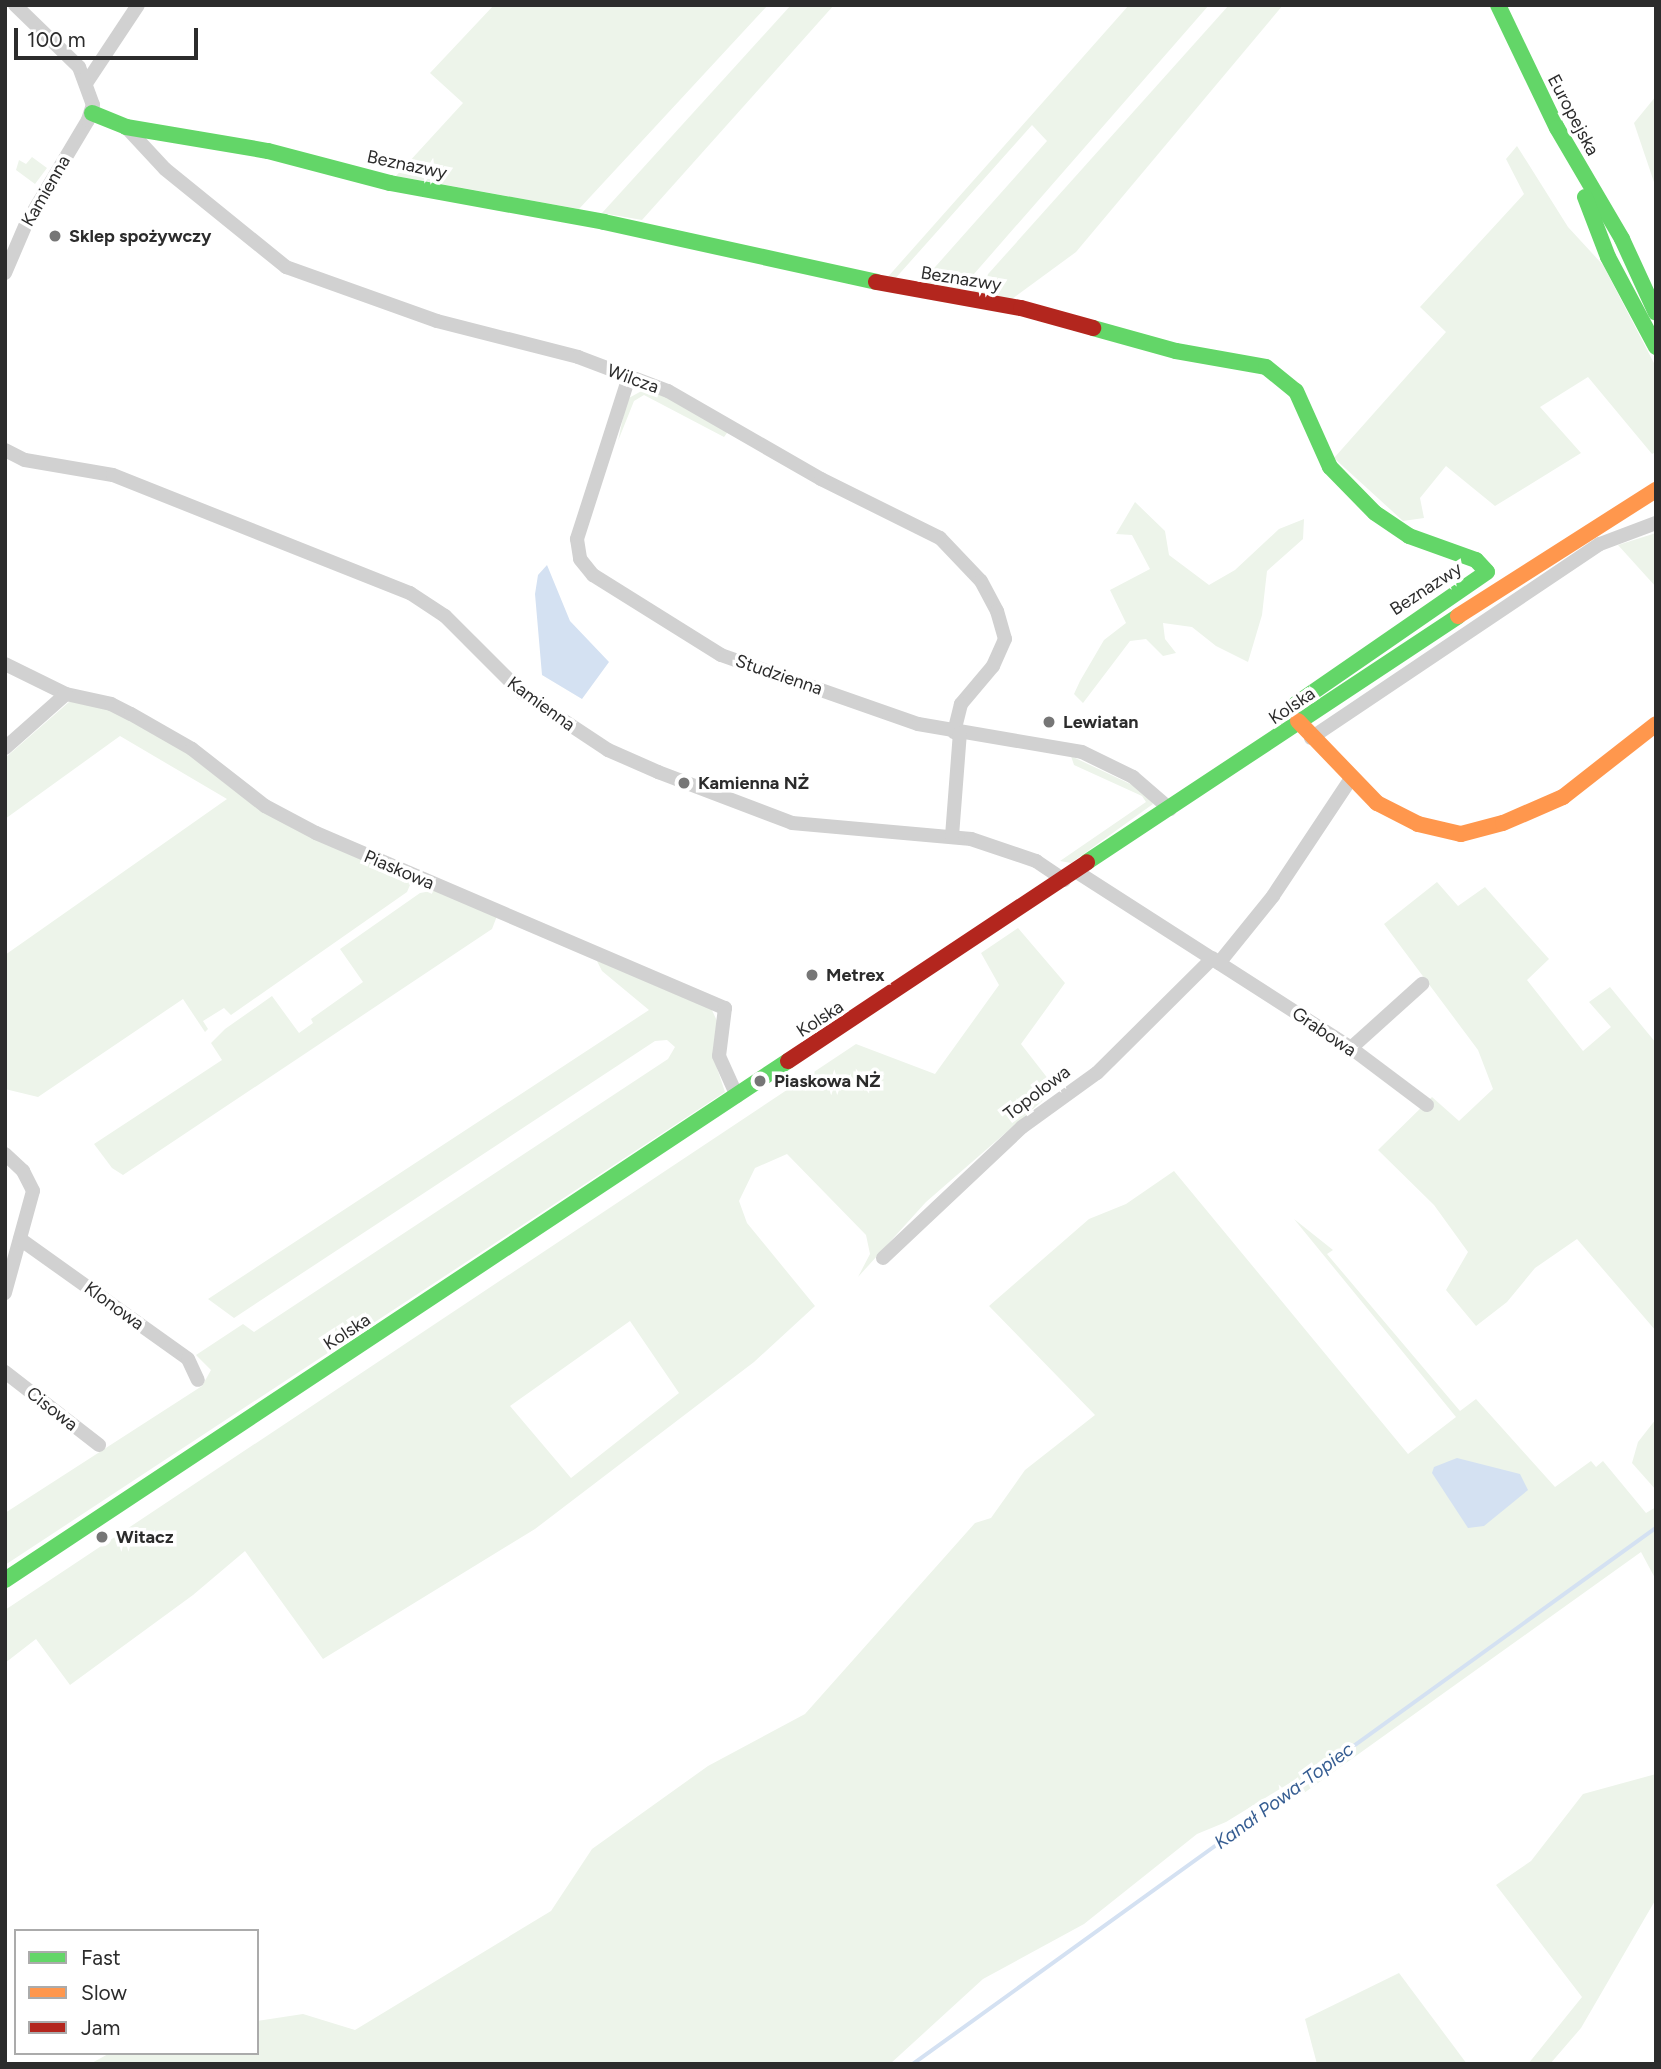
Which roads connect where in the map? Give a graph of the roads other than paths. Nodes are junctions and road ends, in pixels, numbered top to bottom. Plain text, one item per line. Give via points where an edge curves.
1 (15, 5) edge
2 (138, 5) edge
3 (1498, 5) edge
4 (87, 82) junction
5 (92, 113) junction
6 (126, 127) junction
7 (1568, 148) junction
8 (1622, 239) junction
9 (5, 273) edge
10 (1656, 278) edge
11 (1656, 313) edge
12 (1656, 347) edge
13 (628, 380) junction
14 (5, 450) edge
15 (1656, 477) edge
16 (1656, 490) edge
17 (1618, 514) junction
18 (1656, 523) edge
19 (5, 664) edge
20 (66, 694) junction
21 (1300, 724) junction
22 (1656, 724) edge
23 (957, 732) junction
24 (1311, 738) junction
25 (5, 748) edge
26 (1350, 780) junction
27 (1170, 809) junction
28 (952, 836) junction
29 (1071, 876) junction
30 (1216, 960) junction
31 (1422, 984) dead end
32 (1351, 1048) junction
33 (737, 1096) junction
34 (1427, 1105) dead end
35 (5, 1154) edge
36 (20, 1239) junction
37 (883, 1258) dead end
38 (5, 1293) edge
39 (5, 1373) edge
40 (198, 1380) dead end
41 (99, 1445) dead end
42 (5, 1580) edge

1 - 4 street via 72,60
2 - 4 street
3 - 7 main road, Europejska
4 - 5 street
5 - 6 main road, Beznazwy
5 - 9 street, Kamienna via 36,204
6 - 13 street, Wilcza via 155,160 286,267 437,321 578,357
6 - 21 main road, Beznazwy via 268,151 390,183 604,222 906,289 1021,308 1175,351 1250,363 1277,373 1300,397 1330,467 1365,504 1395,528 1476,559 1487,572 1296,704 1292,713
7 - 8 main road, Europejska
7 - 12 main road via 1608,257
8 - 10 main road, Europejska
8 - 11 main road, Europejska
13 - 23 street, Wilcza via 668,391 701,407 821,479 926,528 951,548 990,597 1005,639 993,666 961,704
13 - 23 street, Studzienna via 577,539 585,567 721,655 918,724
14 - 28 street, Kamienna via 25,460 113,475 410,593 445,616 522,693 608,750 658,772 792,823
15 - 17 main road
16 - 17 main road, Kolska
17 - 21 main road, Kolska
18 - 24 street via 1600,544
19 - 20 street, Piaskowa
20 - 25 street
20 - 33 street, Piaskowa via 111,704 131,714 192,749 265,806 316,833 725,1008 719,1056
21 - 24 main road
21 - 27 main road, Kolska
22 - 26 main road via 1563,797 1503,823 1461,834 1418,824 1377,803
23 - 27 street, Studzienna via 1082,752 1133,777
23 - 28 street, Wilcza
24 - 26 main road
26 - 30 street, Topolowa via 1273,896
27 - 29 main road, Kolska
28 - 29 street, Kamienna
29 - 30 street
29 - 33 main road, Kolska
30 - 32 street, Grabowa
30 - 37 street, Topolowa via 1097,1073 1022,1126
31 - 32 street
32 - 34 street, Grabowa
33 - 42 main road, Kolska
35 - 36 street via 23,1171 33,1191
36 - 38 street
36 - 40 street, Klonowa via 188,1359
39 - 41 street, Cisowa

